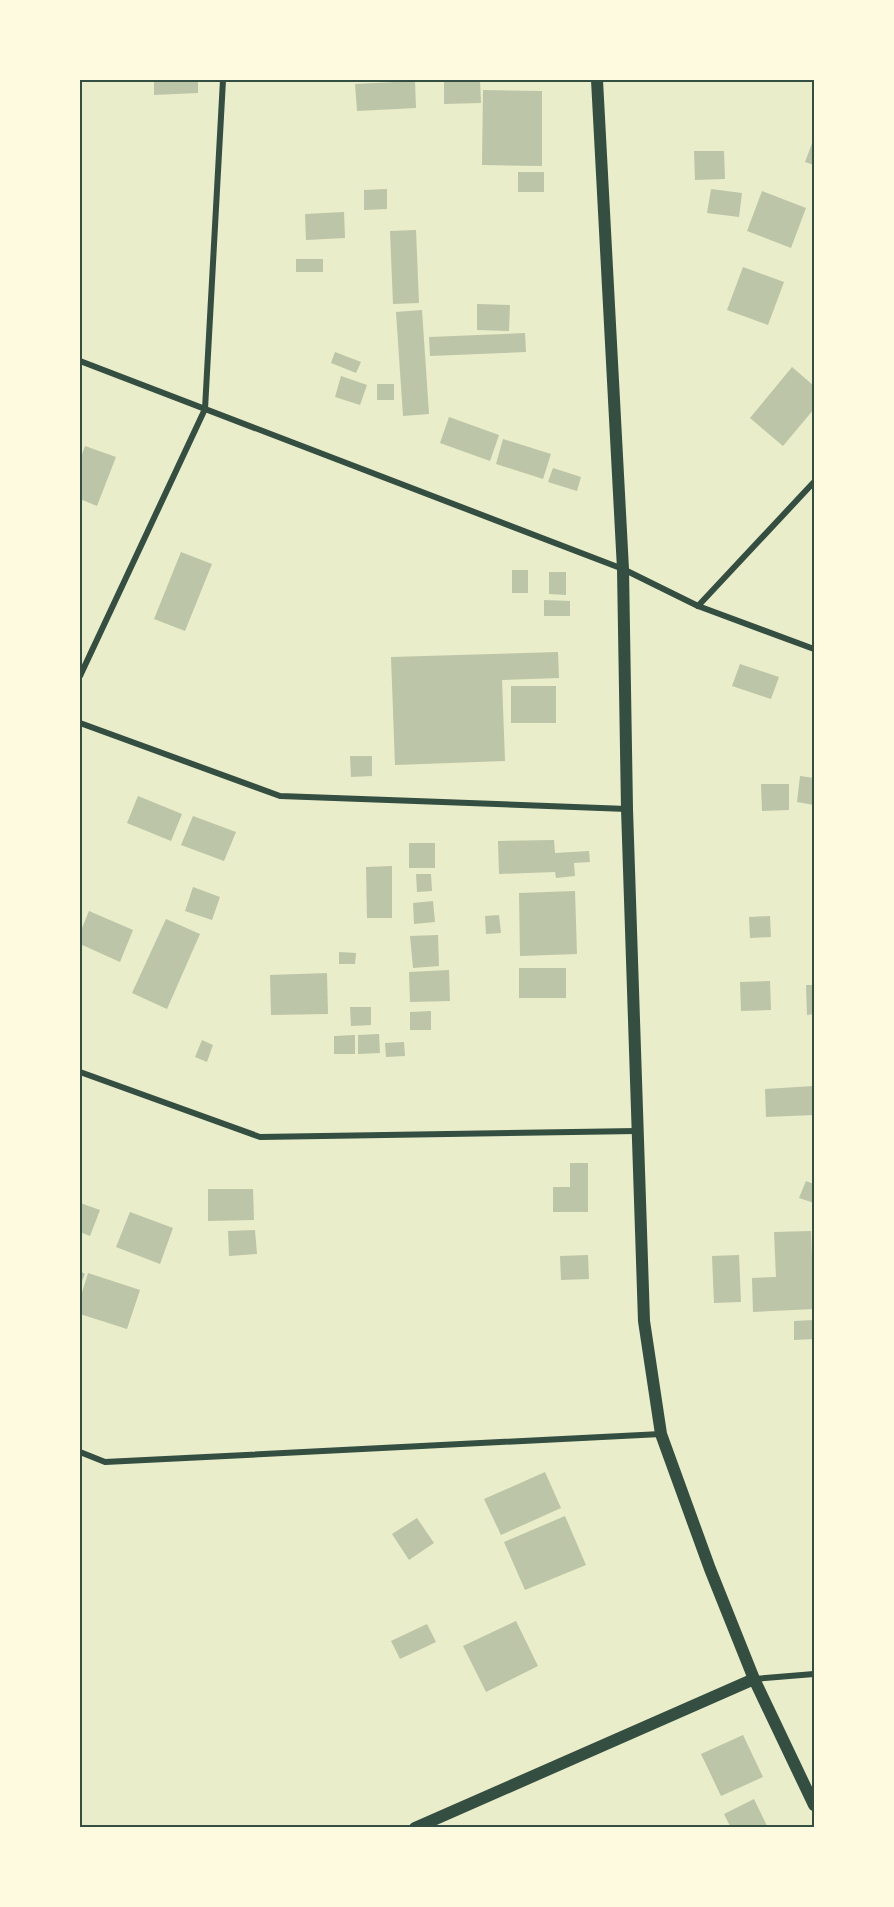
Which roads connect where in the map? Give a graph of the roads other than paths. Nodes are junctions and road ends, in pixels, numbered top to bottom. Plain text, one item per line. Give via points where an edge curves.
1 (223, 80) edge
2 (597, 80) edge
3 (80, 361) edge
4 (205, 409) junction
5 (814, 482) edge
6 (623, 569) junction
7 (698, 606) junction
8 (814, 649) edge
9 (80, 676) edge
10 (80, 723) edge
11 (627, 809) junction
12 (80, 1072) edge
13 (637, 1131) junction
14 (662, 1434) junction
15 (80, 1452) edge
16 (814, 1674) edge
17 (754, 1679) junction
18 (814, 1805) edge
19 (434, 1824) edge
20 (415, 1827) edge

1 - 4 street
2 - 6 main road
3 - 4 street
4 - 6 street
4 - 9 street
5 - 7 street
6 - 7 street
6 - 11 main road
7 - 8 street
10 - 11 street via 280,796
11 - 13 main road
12 - 13 street via 260,1137
13 - 14 main road via 644,1321
14 - 15 street via 105,1462
14 - 17 main road
16 - 17 street
17 - 18 main road
17 - 19 main road
19 - 20 main road

